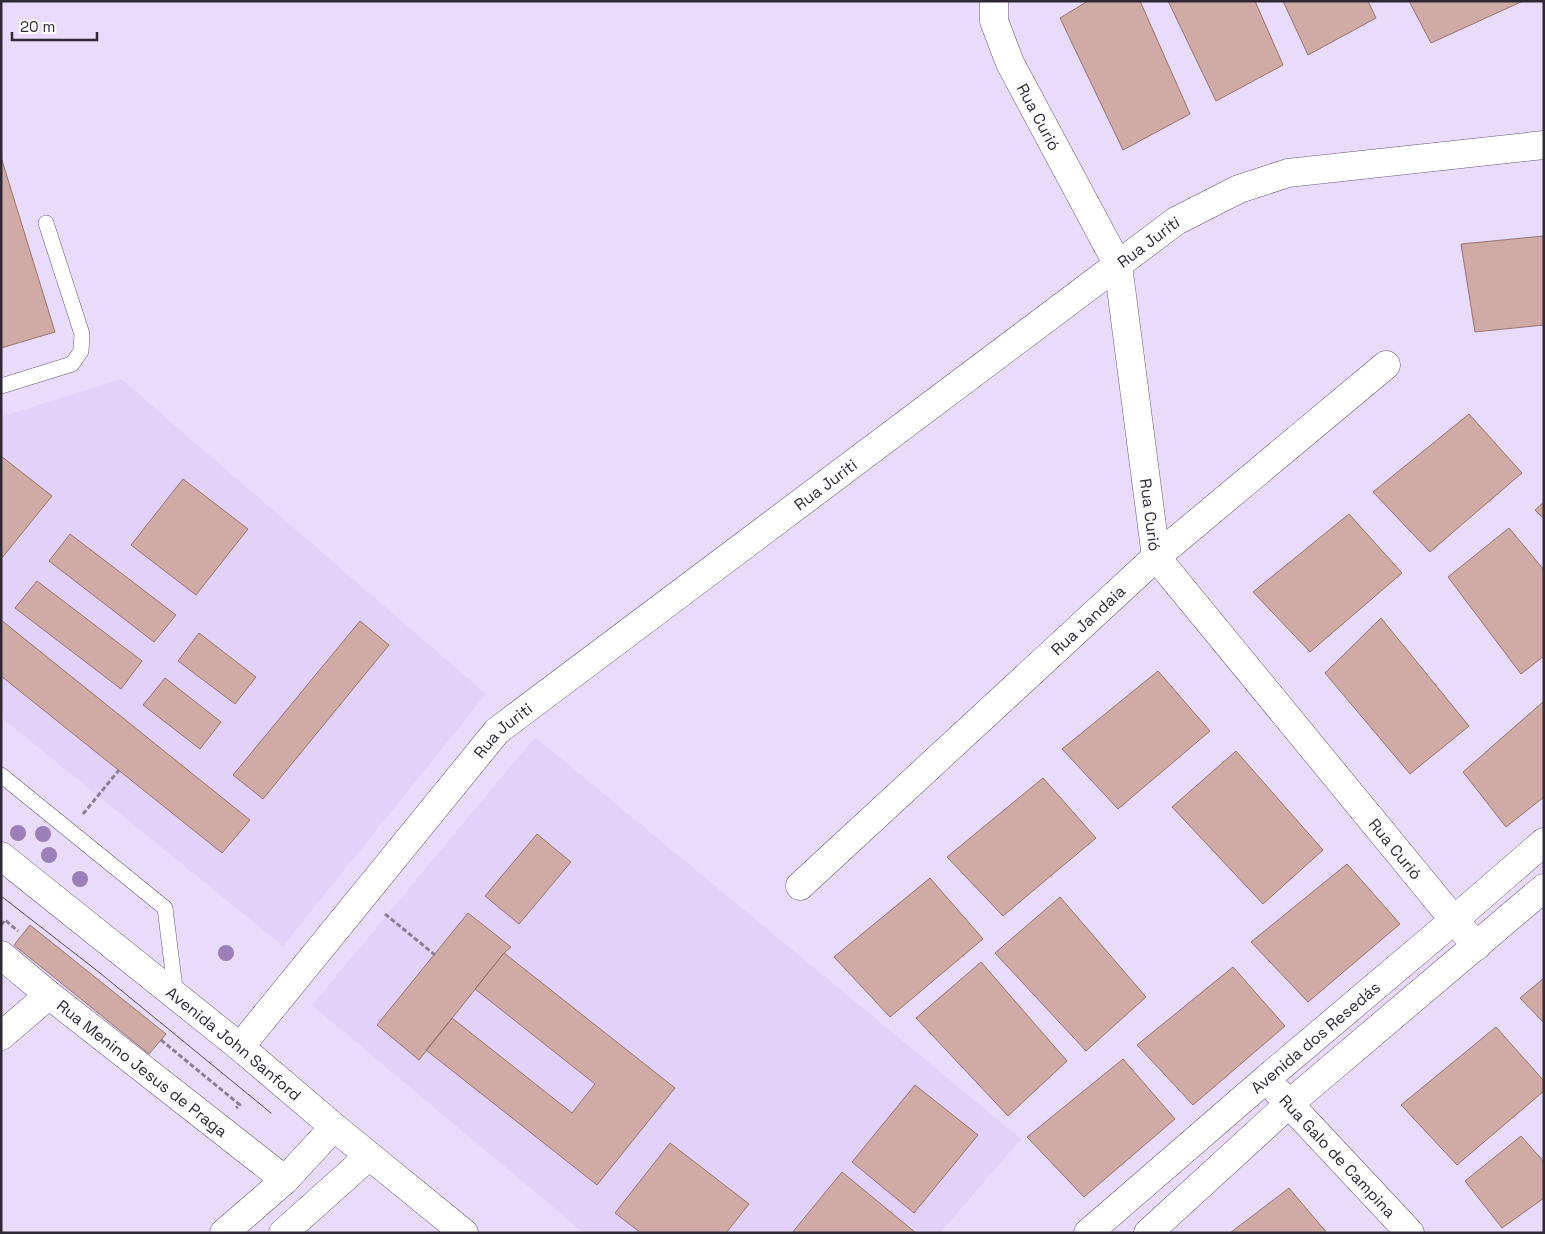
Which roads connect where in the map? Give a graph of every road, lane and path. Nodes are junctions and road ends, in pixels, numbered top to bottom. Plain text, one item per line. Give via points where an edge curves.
1 (994, 1) edge
2 (1544, 145) edge
3 (46, 223) dead end
4 (1118, 265) junction
5 (1386, 365) dead end
6 (1, 386) edge
7 (1156, 557) junction
8 (119, 770) dead end
9 (1, 775) edge
10 (69, 830) junction
11 (1544, 842) edge
12 (1, 856) edge
13 (800, 886) dead end
14 (1544, 888) edge
15 (363, 896) junction
16 (1454, 920) junction
17 (1, 925) edge
18 (22, 934) dead end
19 (1477, 946) junction
20 (435, 954) dead end
21 (1, 955) edge
22 (49, 995) junction
23 (176, 997) junction
24 (1, 1036) edge
25 (161, 1040) dead end
26 (240, 1047) junction
27 (1266, 1079) junction
28 (1289, 1104) junction
29 (240, 1105) dead end
30 (334, 1127) junction
31 (370, 1156) junction
32 (285, 1180) junction
33 (224, 1233) edge
34 (284, 1233) edge
35 (464, 1233) edge
36 (1088, 1233) edge
37 (1148, 1233) edge
38 (1410, 1233) edge

1 - 4 street, Rua Curió via 994,21 1010,63
2 - 4 street, Rua Juriti via 1288,173 1239,189 1176,221
3 - 6 lane via 82,334 81,351 72,364
4 - 7 street, Rua Curió
4 - 15 street, Rua Juriti via 497,732
5 - 7 street, Rua Jandaia
7 - 13 street, Rua Jandaia
7 - 16 street, Rua Curió
8 - 10 path
9 - 10 lane
10 - 23 lane via 165,908
11 - 16 street, Avenida dos Resedás
12 - 23 street, Avenida John Sanford
14 - 19 street, Avenida dos Resedás
15 - 20 path
15 - 26 street, Rua Juriti
16 - 19 street, Rua Curió
16 - 27 street, Avenida dos Resedás
17 - 18 path via 5,920
19 - 28 street, Avenida dos Resedás
21 - 22 street, Rua Menino Jesus de Praga
22 - 24 street
22 - 32 street, Rua Menino Jesus de Praga
23 - 26 street, Avenida John Sanford
25 - 29 path
26 - 30 street, Avenida John Sanford
27 - 28 street, Rua Galo de Campina
27 - 36 street, Avenida dos Resedás
28 - 37 street, Avenida dos Resedás
28 - 38 street, Rua Galo de Campina
30 - 31 street, Avenida John Sanford
30 - 32 street
31 - 34 street
31 - 35 street, Avenida John Sanford
32 - 33 street

